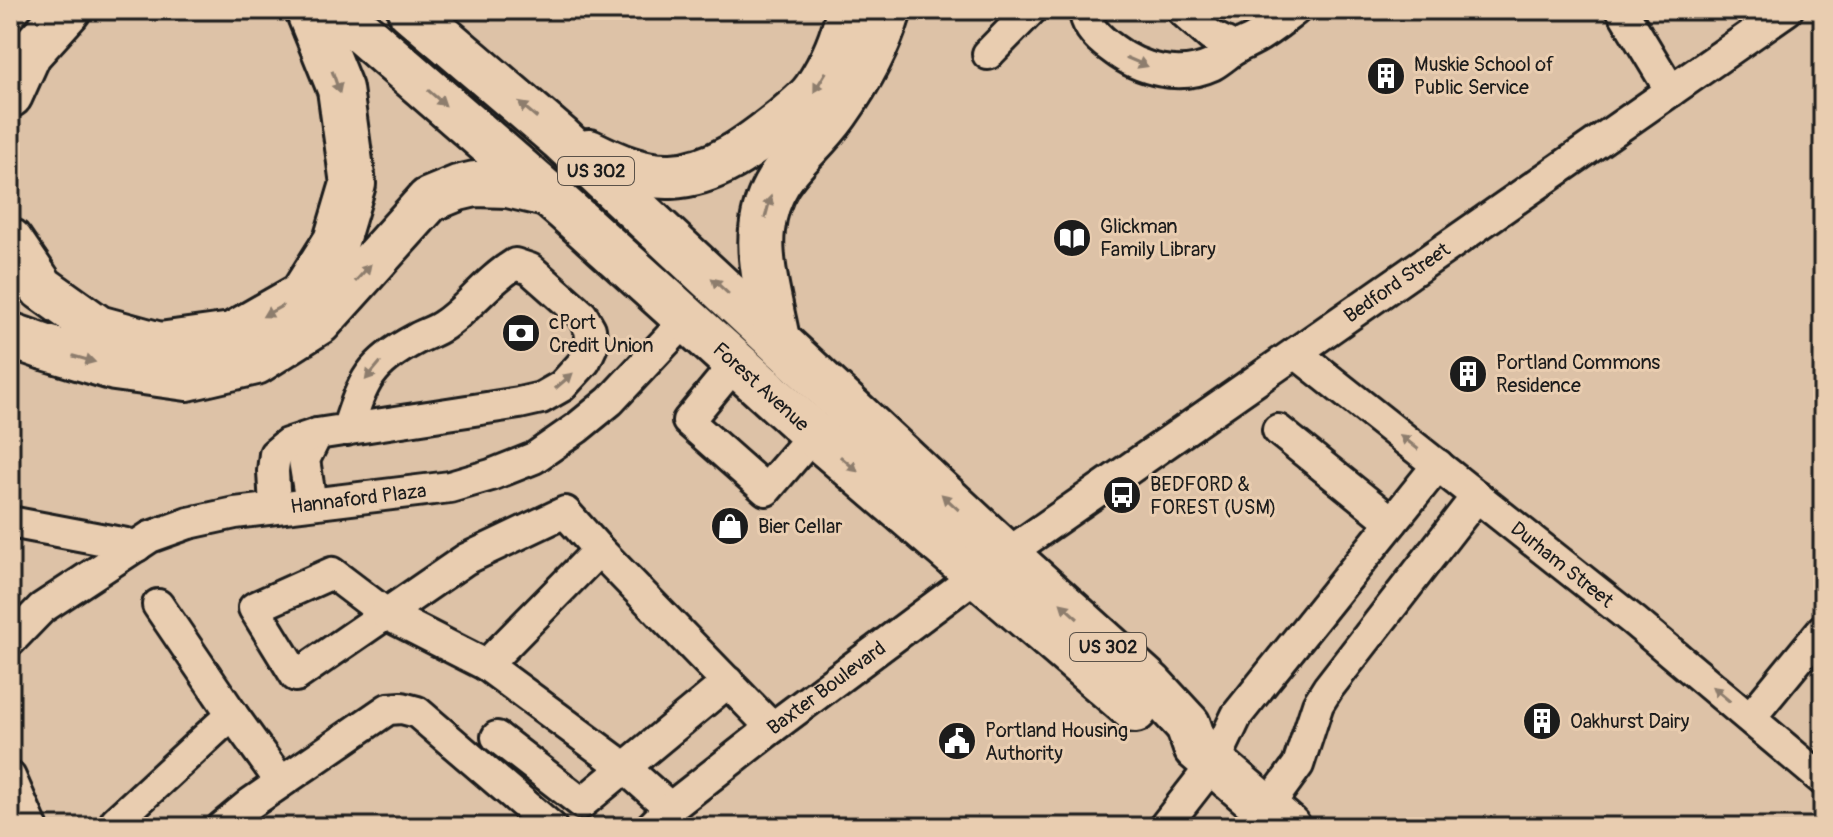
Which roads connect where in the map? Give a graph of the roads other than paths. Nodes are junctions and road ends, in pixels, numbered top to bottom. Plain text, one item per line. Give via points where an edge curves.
1 (37, 10) edge
2 (68, 10) edge
3 (308, 10) edge
4 (336, 10) edge
5 (410, 10) edge
6 (849, 10) edge
7 (889, 10) edge
8 (1031, 10) edge
9 (1085, 10) edge
10 (1182, 10) edge
11 (1295, 10) edge
12 (1622, 10) edge
13 (1787, 10) edge
14 (10, 22) edge
15 (1236, 48) junction
16 (988, 54) dead end
17 (1671, 91) junction
18 (10, 95) edge
19 (560, 138) junction
20 (548, 195) junction
21 (10, 241) edge
22 (686, 320) junction
23 (10, 335) edge
24 (777, 339) junction
25 (1296, 353) junction
26 (735, 364) junction
27 (1278, 430) dead end
28 (332, 432) junction
29 (814, 434) junction
30 (1438, 465) junction
31 (1477, 496) junction
32 (311, 503) junction
33 (275, 508) junction
34 (10, 522) edge
35 (1392, 522) junction
36 (137, 546) junction
37 (599, 550) junction
38 (992, 565) junction
39 (158, 605) dead end
40 (1823, 629) edge
41 (10, 641) edge
42 (486, 665) junction
43 (728, 682) junction
44 (232, 714) junction
45 (1750, 718) junction
46 (772, 728) junction
47 (497, 737) dead end
48 (1205, 756) junction
49 (624, 767) junction
50 (10, 777) edge
51 (1823, 780) edge
52 (281, 782) junction
53 (661, 817) edge
54 (1277, 818) edge
55 (115, 825) edge
56 (32, 827) edge
57 (222, 827) edge
58 (551, 827) edge
59 (1164, 827) edge

1 - 14 highway
2 - 18 highway via 29,53
3 -> 21 highway via 340,89 353,184 336,241 302,295 232,335 160,345 98,328 42,288
4 -> 20 highway, Forest Avenue / US 302
19 -> 5 highway, Forest Avenue / US 302
6 -> 19 highway via 815,91 755,143 720,164 672,176 652,175 625,169
24 -> 7 highway via 761,231 769,197 786,168 834,115 881,35
8 - 16 street
9 -> 15 street via 1095,33 1114,50 1151,68 1195,71
10 - 15 street via 1211,36
11 - 15 street
12 - 17 street
13 - 17 street, Bedford Street
17 - 25 street, Bedford Street
24 -> 19 highway, Forest Avenue / US 302
20 - 22 highway, Forest Avenue / US 302
23 -> 20 highway via 115,368 187,378 256,362 319,322 429,200 475,184
22 - 26 highway, Forest Avenue / US 302
22 - 32 street, Hannaford Plaza via 610,401 534,458 450,487
38 -> 24 highway, Forest Avenue / US 302
30 -> 25 street, Durham Street
25 - 38 street, Bedford Street
26 - 29 highway, Forest Avenue / US 302
26 - 29 street via 688,421 766,490
27 - 35 street
28 -> 28 street via 541,398 562,386 585,361 592,346 590,329 582,315 530,269 515,264 444,326 383,359
28 - 32 street via 304,460
28 - 33 street via 287,444 275,454
29 -> 38 highway, Forest Avenue / US 302
30 - 31 street, Durham Street
30 - 35 street
45 -> 31 street, Durham Street
31 - 54 street via 1318,704
32 - 33 street, Hannaford Plaza
33 - 36 street, Hannaford Plaza via 189,523
34 - 36 street
35 - 48 street
36 - 41 street, Hannaford Plaza via 42,608
37 - 42 street
37 - 42 street via 565,512 466,559 386,614
37 - 43 street
38 - 46 street, Baxter Boulevard
38 - 48 highway, Forest Avenue / US 302 via 1150,684 1188,725
39 - 44 street
40 - 45 street
42 - 49 street
43 - 46 street
43 - 49 street
44 - 52 street
44 - 55 street
45 - 51 street, Durham Street
46 - 53 street, Baxter Boulevard
47 - 49 street via 582,803
48 - 54 highway, Forest Avenue / US 302
48 - 59 street
49 - 53 street
50 - 56 street
52 - 57 street
52 - 58 street via 388,709 402,708 417,712

